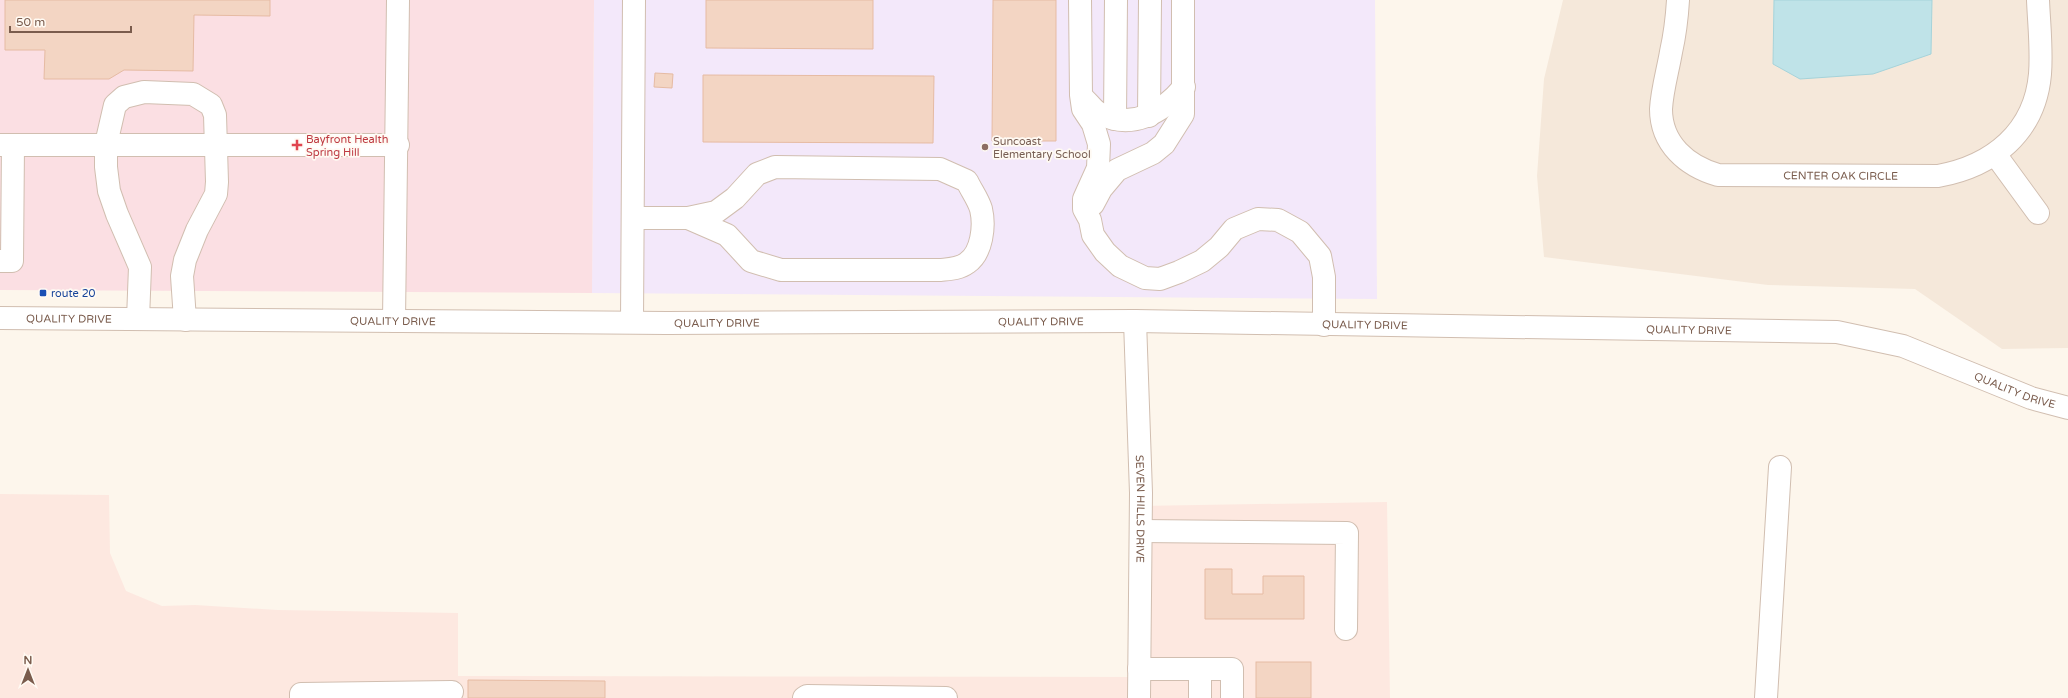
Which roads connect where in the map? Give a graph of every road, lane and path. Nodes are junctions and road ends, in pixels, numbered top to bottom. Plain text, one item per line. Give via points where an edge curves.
1 (398, 0) edge
2 (634, 0) edge
3 (1080, 0) edge
4 (1116, 0) edge
5 (1150, 0) edge
6 (1183, 0) edge
7 (1678, 0) edge
8 (2038, 0) edge
9 (1184, 87) junction
10 (1081, 96) junction
11 (1149, 116) junction
12 (1115, 119) junction
13 (106, 144) junction
14 (6, 145) edge
15 (398, 145) junction
16 (216, 146) junction
17 (1995, 154) junction
18 (2038, 213) dead end
19 (633, 218) junction
20 (688, 218) junction
21 (1090, 220) junction
22 (0, 261) edge
23 (0, 318) edge
24 (138, 319) junction
25 (185, 320) junction
26 (394, 321) junction
27 (1135, 321) junction
28 (632, 322) junction
29 (1324, 325) junction
30 (2068, 408) edge
31 (1780, 467) dead end
32 (1141, 531) junction
33 (1346, 629) dead end
34 (1139, 669) junction
35 (1200, 669) junction
36 (452, 692) dead end
37 (805, 697) edge
38 (301, 698) edge
39 (946, 698) edge
40 (1139, 698) edge
41 (1200, 698) edge
42 (1232, 698) edge
43 (1766, 698) edge

1 - 15 street
2 - 19 street
3 - 10 street
4 - 12 street
5 - 11 street
6 - 9 street
7 - 17 street, CENTER OAK CIRCLE via 1675,35 1661,110 1663,124 1668,140 1678,153 1703,171 1718,175 1938,176 1971,167
8 - 17 street, CENTER OAK CIRCLE via 2040,73 2037,92 2029,114 2018,132
9 - 11 street via 1165,107
9 - 21 street via 1183,114 1174,130 1164,144 1153,153 1117,170 1092,205
10 - 12 street via 1098,113
10 - 21 street via 1083,109 1093,124 1099,144 1098,168 1084,199 1084,210
11 - 12 street via 1130,120
13 - 14 street
13 - 16 street
13 - 16 street via 115,105 124,97 144,92 193,94 211,105 215,115
13 - 24 street via 109,191 140,267
14 - 22 street via 12,262
15 - 16 street
15 - 26 street
16 - 25 street via 216,194 197,230 185,260 182,276
17 - 18 street
19 - 20 street
19 - 28 street
20 - 20 street via 727,235 751,261 781,270 955,268 967,263 978,251 982,229 980,209 967,181 940,169 775,167 757,174 735,198 716,212
21 - 29 street via 1093,235 1105,252 1120,266 1145,278 1160,279 1202,261 1219,247 1234,229 1258,219 1278,220 1300,232 1320,256 1324,277
23 - 24 street, QUALITY DRIVE
24 - 25 street, QUALITY DRIVE
25 - 26 street, QUALITY DRIVE
26 - 28 street, QUALITY DRIVE
27 - 28 street, QUALITY DRIVE
27 - 29 street, QUALITY DRIVE
27 - 32 street, SEVEN HILLS DRIVE
29 - 30 street, QUALITY DRIVE via 1837,332 1903,346 2031,398
31 - 43 street
32 - 33 street via 1347,533
32 - 34 street, SEVEN HILLS DRIVE
34 - 35 street
34 - 40 street, SEVEN HILLS DRIVE
35 - 41 street
35 - 42 street via 1232,669
36 - 38 street via 301,694
37 - 39 street

